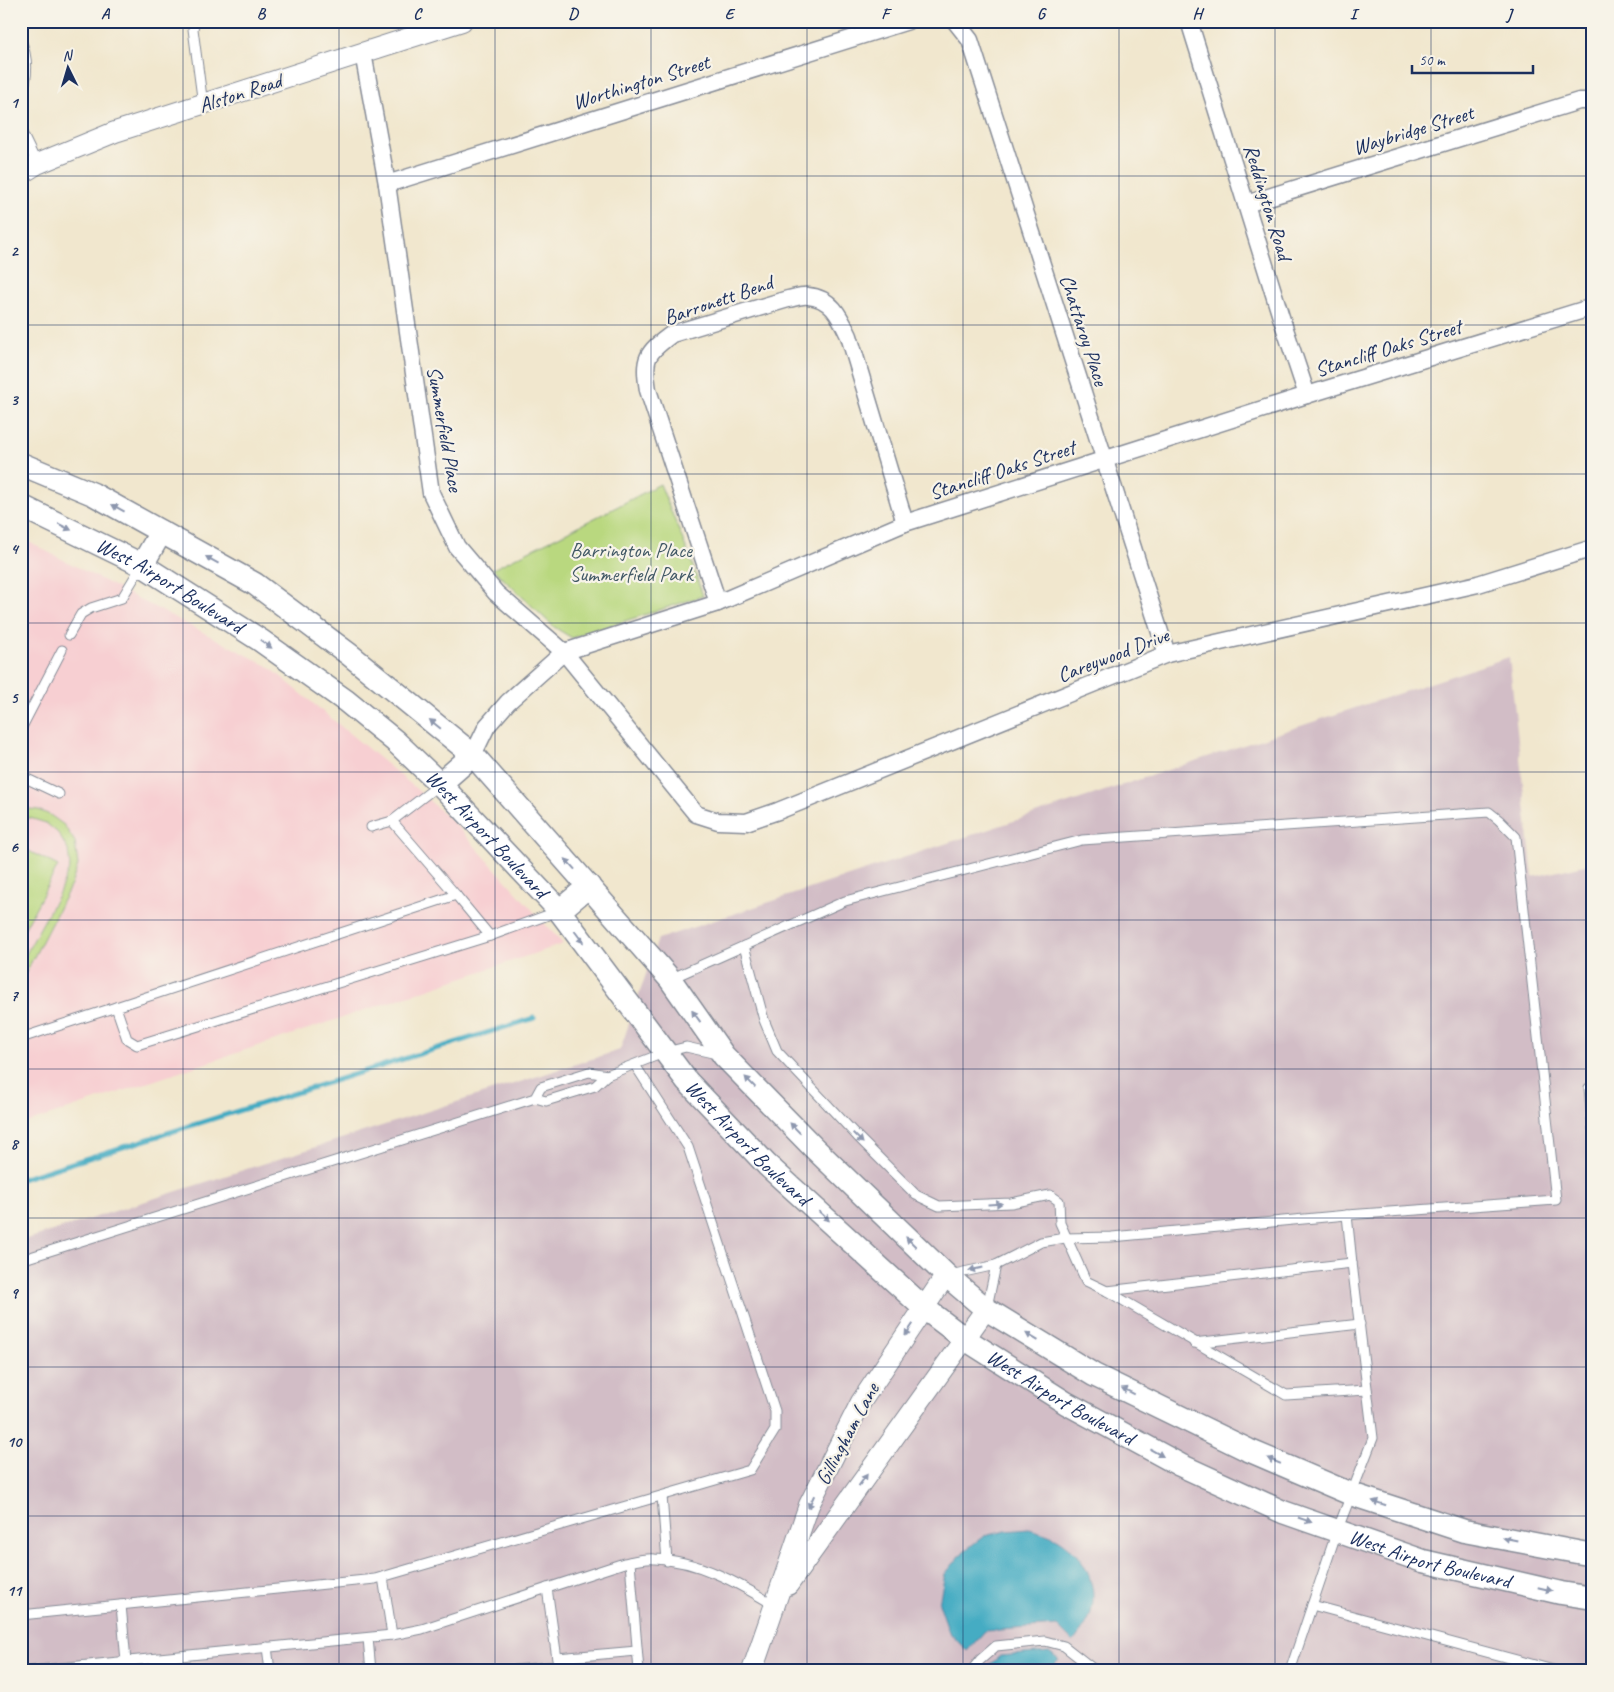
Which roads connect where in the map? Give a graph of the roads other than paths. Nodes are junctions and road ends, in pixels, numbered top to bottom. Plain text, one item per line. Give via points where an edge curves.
1 (195, 21) edge
2 (462, 21) edge
3 (908, 21) edge
4 (955, 21) edge
5 (1189, 21) edge
6 (21, 40) edge
7 (363, 53) junction
8 (21, 94) edge
9 (1593, 101) edge
10 (203, 105) junction
11 (21, 131) edge
12 (29, 169) edge
13 (387, 184) junction
14 (1246, 204) junction
15 (1593, 308) edge
16 (1307, 395) junction
17 (1104, 460) junction
18 (21, 464) edge
19 (21, 506) edge
20 (905, 523) junction
21 (161, 532) junction
22 (1593, 548) edge
23 (142, 565) junction
24 (718, 603) junction
25 (68, 636) dead end
26 (62, 650) dead end
27 (564, 652) junction
28 (1167, 654) junction
29 (21, 729) edge
30 (473, 755) junction
31 (21, 776) edge
32 (440, 784) junction
33 (59, 794) dead end
34 (778, 811) joint
35 (392, 821) junction
36 (371, 828) dead end
37 (589, 886) junction
38 (456, 895) junction
39 (559, 911) junction
40 (490, 936) junction
41 (744, 946) junction
42 (670, 979) junction
43 (116, 1007) junction
44 (21, 1038) edge
45 (666, 1052) junction
46 (724, 1056) junction
47 (634, 1065) junction
48 (607, 1075) junction
49 (1593, 1087) edge
50 (535, 1098) junction
51 (1593, 1129) edge
52 (1348, 1215) junction
53 (1065, 1238) junction
54 (21, 1260) edge
55 (1352, 1263) junction
56 (996, 1265) junction
57 (946, 1275) junction
58 (1107, 1291) junction
59 (924, 1308) junction
60 (986, 1310) junction
61 (1360, 1324) junction
62 (965, 1339) junction
63 (1193, 1343) junction
64 (1367, 1390) junction
65 (1351, 1494) junction
66 (662, 1496) junction
67 (1337, 1531) junction
68 (1593, 1555) edge
69 (666, 1560) junction
70 (630, 1562) junction
71 (384, 1577) junction
72 (547, 1588) junction
73 (1593, 1598) edge
74 (121, 1605) junction
75 (774, 1605) junction
76 (1312, 1605) junction
77 (21, 1615) edge
78 (392, 1635) junction
79 (368, 1638) junction
80 (267, 1647) junction
81 (637, 1651) junction
82 (557, 1658) junction
83 (126, 1661) junction
84 (79, 1668) edge
85 (28, 1671) edge
86 (270, 1671) edge
87 (371, 1671) edge
88 (504, 1671) edge
89 (638, 1671) edge
90 (752, 1671) edge
91 (971, 1671) edge
92 (1096, 1671) edge
93 (1290, 1671) edge
94 (1557, 1671) edge

1 - 10 lane via 193,29
2 - 7 street, Alston Road
3 - 13 street, Worthington Street
4 - 17 street, Chattaroy Place via 970,40
5 - 14 street, Reddington Road
6 - 8 lane via 27,72
7 - 10 street, Alston Road
7 - 13 street, Summerfield Place
9 - 14 street, Waybridge Street via 1579,101
10 - 12 street, Alston Road via 115,132
11 - 12 lane
13 - 27 street, Summerfield Place via 431,493 457,547 496,593
14 - 16 street, Reddington Road
15 - 16 street, Stancliff Oaks Street
16 - 17 street, Stancliff Oaks Street
17 - 20 street, Stancliff Oaks Street
17 - 28 street, Chattaroy Place
21 -> 18 main road, West Airport Boulevard via 93,494
19 -> 23 main road, West Airport Boulevard
20 - 24 street, Stancliff Oaks Street
20 - 24 street, Barronett Bend via 850,336 838,313 826,300 807,295 788,299 672,334 649,355 645,368 648,390
21 - 23 main road
30 -> 21 main road, West Airport Boulevard via 350,655 255,584
22 - 28 street, Careywood Drive via 1478,584
23 - 25 lane via 122,598 81,614
23 -> 32 main road, West Airport Boulevard via 260,640 346,701
24 - 27 street, Stancliff Oaks Street
26 - 29 lane
27 - 30 street, Stancliff Oaks Street via 508,702 487,726
27 - 34 street, Summerfield Place via 696,814 718,821 746,822
28 - 34 street, Careywood Drive
30 - 32 main road
37 -> 30 main road, West Airport Boulevard
31 - 33 lane
32 - 35 lane
32 - 39 main road, West Airport Boulevard
35 - 36 lane
35 - 38 lane
37 - 39 main road
37 - 42 main road, West Airport Boulevard
38 - 40 lane
38 - 43 lane
39 - 40 lane
39 -> 45 main road, West Airport Boulevard
40 - 43 lane via 137,1045 127,1039
41 - 42 lane
41 - 52 lane via 846,901 1082,840 1489,812 1516,837 1556,1200
41 -> 53 lane via 764,1020 777,1051 916,1195 939,1206 1011,1203 1050,1196 1059,1201 1060,1224
46 -> 42 main road, West Airport Boulevard
43 - 44 lane
45 - 46 lane via 686,1047
45 - 47 lane
45 -> 59 main road, West Airport Boulevard via 687,1081 767,1165
57 -> 46 main road, West Airport Boulevard
47 - 48 lane
47 - 66 lane via 688,1147 775,1411 775,1430 750,1470
48 - 50 lane via 586,1089 546,1101
48 - 50 lane via 580,1074 541,1087
49 - 51 lane via 1589,1088
50 - 54 lane
52 - 53 lane
52 - 55 lane
53 - 56 lane via 1041,1242
53 - 58 lane via 1086,1281
55 - 58 lane
55 - 61 lane
56 -> 57 lane
56 - 60 lane
57 - 59 street, Gillingham Lane
57 - 60 main road, West Airport Boulevard
58 - 63 lane
59 - 62 main road, West Airport Boulevard
59 -> 75 street, Gillingham Lane via 857,1410 809,1505
60 - 62 street, Gillingham Lane
65 -> 60 main road, West Airport Boulevard via 1248,1450 1094,1375
61 - 63 lane
61 - 64 lane
62 -> 67 main road, West Airport Boulevard via 1066,1403 1180,1465 1283,1512
75 -> 62 street, Gillingham Lane
63 - 64 lane via 1286,1395
64 - 65 lane via 1373,1438
65 - 67 lane
68 -> 65 main road, West Airport Boulevard via 1464,1530
66 - 69 lane
66 - 71 lane
67 -> 73 main road, West Airport Boulevard via 1423,1561
67 - 76 lane
69 - 70 lane
69 - 75 lane via 686,1563 734,1581
70 - 72 lane
70 - 81 lane
71 - 74 lane
71 - 78 lane
72 - 78 lane via 422,1629
72 - 82 lane
74 - 77 lane
74 - 83 lane
75 - 90 street, Gillingham Lane
76 - 93 lane
76 - 94 lane
78 - 79 lane
79 - 80 lane
79 - 87 lane
80 - 83 lane
80 - 86 lane
81 - 82 lane
81 - 89 lane
82 - 88 lane via 558,1666
83 - 84 lane
84 - 85 lane
91 - 92 lane via 996,1646 1045,1641 1064,1646

